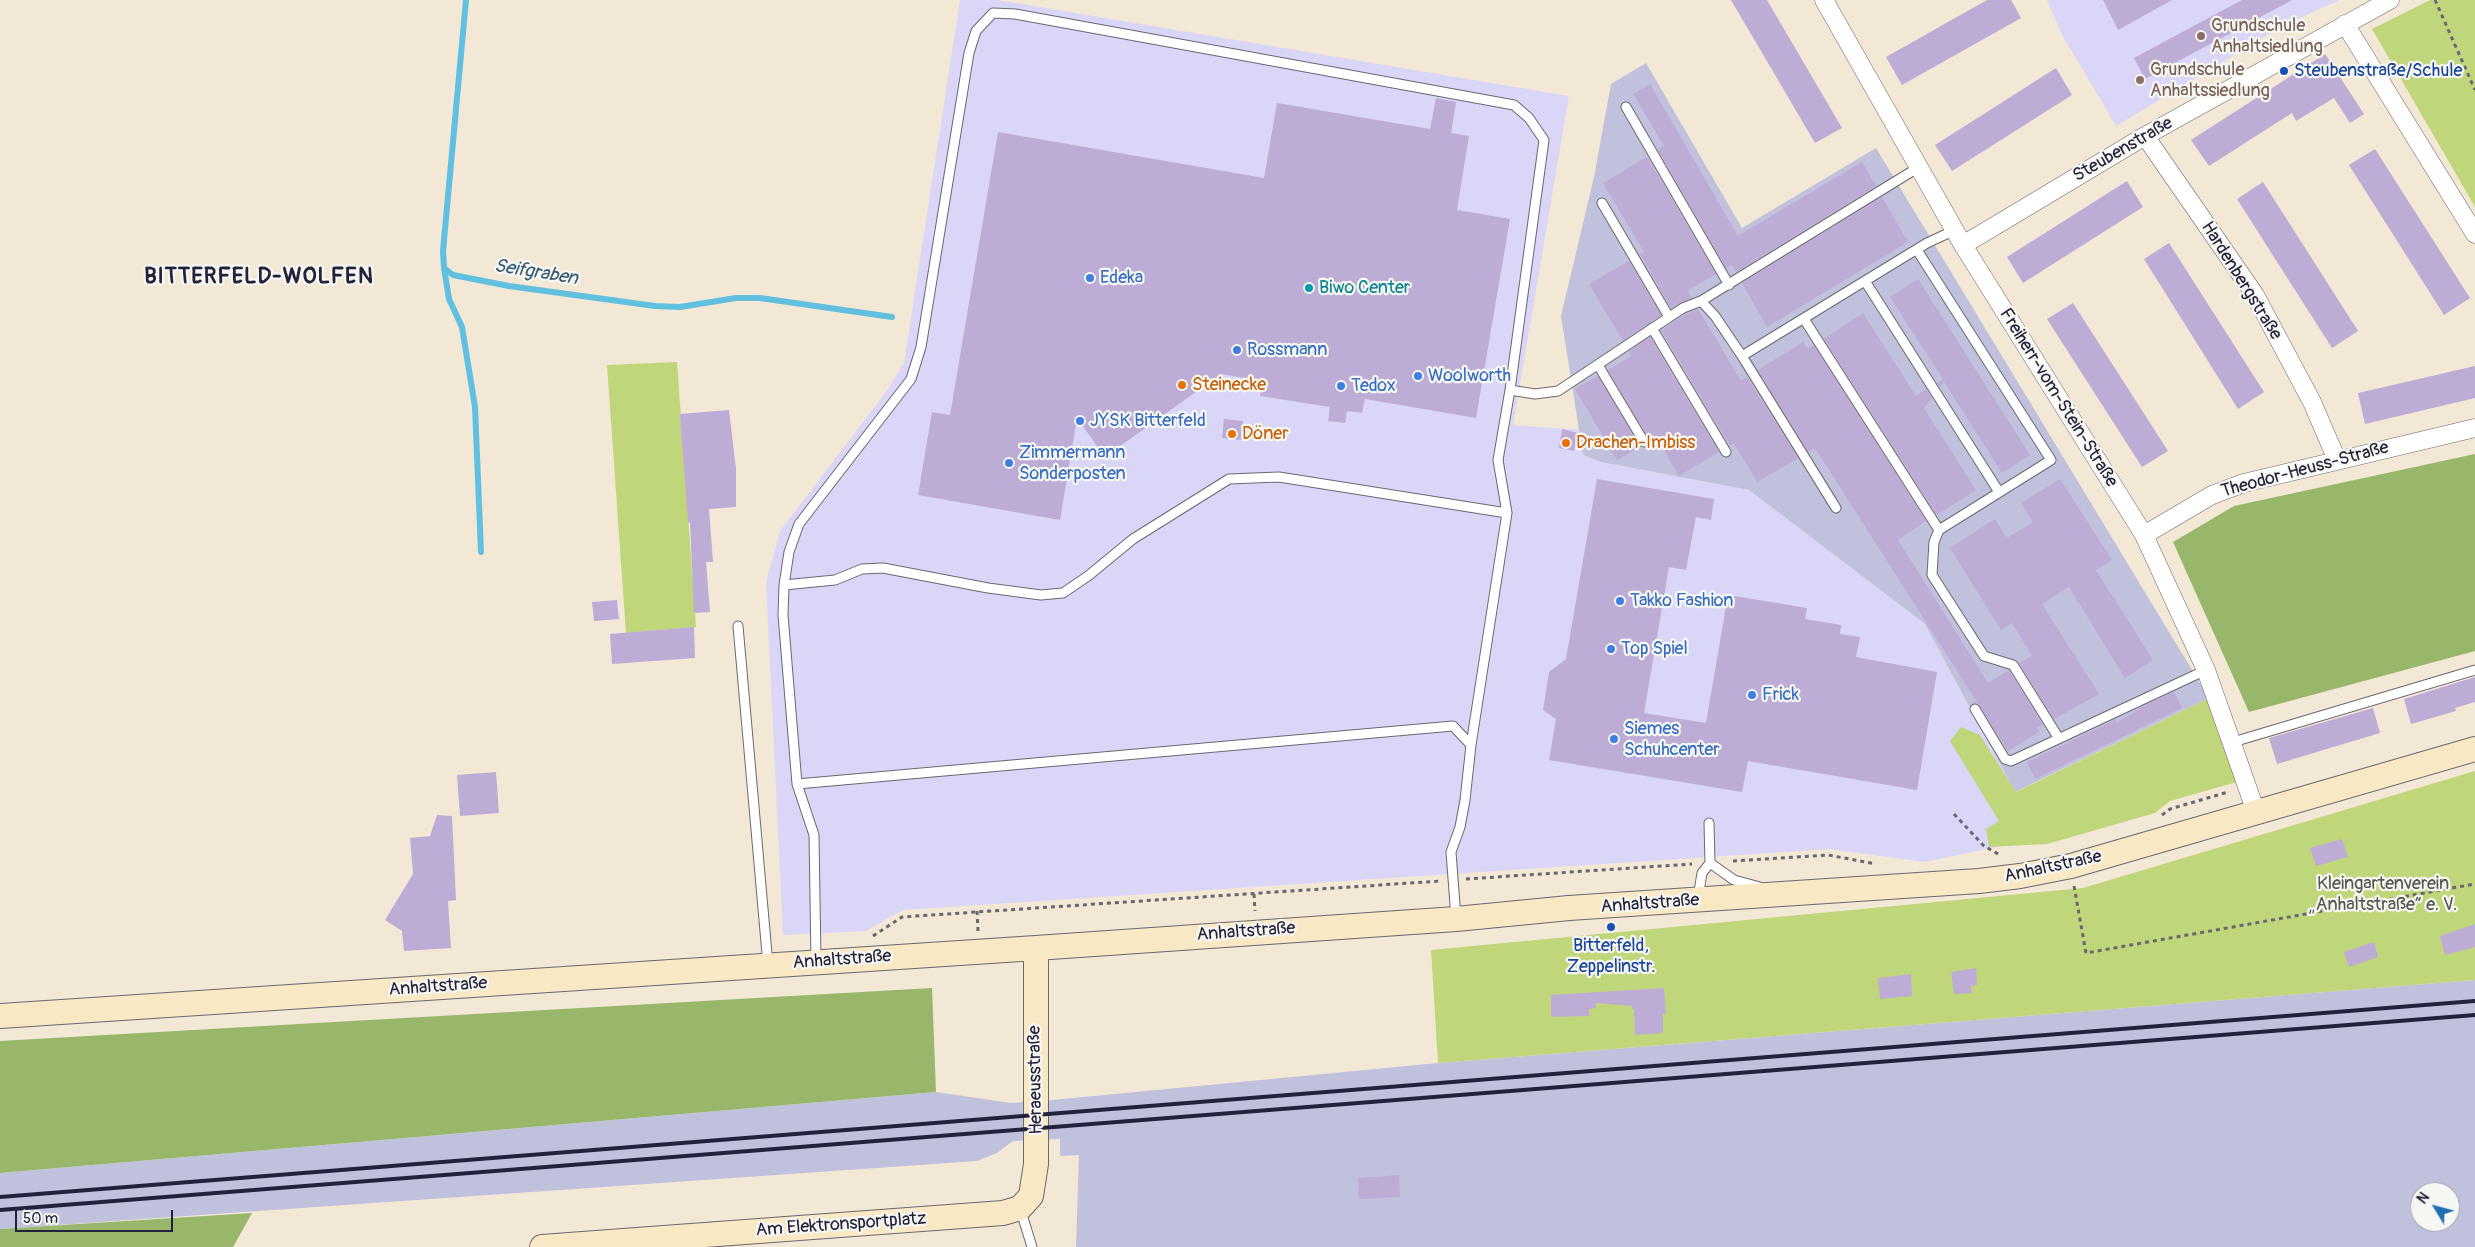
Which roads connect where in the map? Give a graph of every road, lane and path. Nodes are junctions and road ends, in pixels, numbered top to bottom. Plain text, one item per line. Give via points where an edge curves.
1 (1824, 0) edge
2 (2390, 0) edge
3 (2435, 0) edge
4 (2345, 24) junction
5 (2475, 90) edge
6 (1626, 107) dead end
7 (2145, 136) junction
8 (1919, 166) junction
9 (1602, 203) dead end
10 (2475, 234) edge
11 (1959, 237) junction
12 (1917, 250) junction
13 (1865, 281) junction
14 (1729, 285) junction
15 (1701, 301) junction
16 (1669, 317) junction
17 (1804, 318) junction
18 (1652, 328) junction
19 (1742, 356) junction
20 (1598, 365) junction
21 (1510, 390) junction
22 (2475, 428) edge
23 (1644, 442) dead end
24 (1726, 452) dead end
25 (2337, 460) junction
26 (1999, 492) junction
27 (1836, 508) dead end
28 (1507, 513) junction
29 (1939, 530) junction
30 (2144, 535) junction
31 (784, 585) junction
32 (738, 626) dead end
33 (2206, 670) junction
34 (2475, 670) edge
35 (1975, 709) dead end
36 (2058, 737) junction
37 (2233, 742) junction
38 (1471, 745) junction
39 (2475, 749) edge
40 (797, 784) junction
41 (2248, 786) junction
42 (2256, 812) junction
43 (1954, 814) dead end
44 (2156, 820) dead end
45 (1709, 823) dead end
46 (2007, 857) dead end
47 (1710, 863) junction
48 (1883, 865) dead end
49 (2071, 866) junction
50 (1453, 880) junction
51 (2475, 884) edge
52 (1779, 896) junction
53 (1697, 901) junction
54 (1456, 919) junction
55 (869, 939) dead end
56 (1036, 948) junction
57 (816, 961) junction
58 (768, 965) junction
59 (0, 1016) edge
60 (1020, 1208) junction
61 (542, 1247) edge
62 (1032, 1247) edge

1 - 8 street, Freiherr-vom-Stein-Straße
2 - 4 street, Steubenstraße
3 - 5 path
4 - 7 street, Steubenstraße
4 - 10 street
6 - 14 lane
7 - 11 street, Steubenstraße
7 - 25 street, Hardenbergstraße via 2255,295 2312,402
8 - 11 street, Freiherr-vom-Stein-Straße
8 - 14 lane
9 - 16 lane
11 - 12 lane
11 - 30 street, Freiherr-vom-Stein-Straße
12 - 13 lane
12 - 26 lane via 2051,460
13 - 17 lane
13 - 26 lane
14 - 15 lane
15 - 16 lane
15 - 19 lane
16 - 18 lane
17 - 19 lane
17 - 29 lane
18 - 20 lane
18 - 24 lane
19 - 27 lane
20 - 21 lane via 1558,391 1535,394
20 - 23 lane
21 - 28 lane via 1498,460
21 - 31 lane via 1544,140 1529,118 1514,104 1015,14 992,13 976,31 969,52 921,347 910,380 799,524 789,552
22 - 25 street, Theodor-Heuss-Straße
25 - 30 street, Theodor-Heuss-Straße via 2244,482 2212,495
26 - 29 lane
28 - 31 lane via 1279,477 1229,479 1133,539 1062,593 1041,595 997,589 883,568 862,568 835,580
28 - 38 lane
29 - 36 lane via 1934,542 1932,575 1984,656 2013,665
30 - 33 street, Freiherr-vom-Stein-Straße
31 - 40 lane via 783,615
32 - 58 lane
33 - 36 lane
33 - 37 street, Freiherr-vom-Stein-Straße
34 - 37 lane
35 - 36 lane via 2005,759 2011,761
37 - 41 street, Freiherr-vom-Stein-Straße
38 - 40 lane via 1453,726
38 - 50 lane via 1460,827 1451,852
39 - 42 street, Anhaltstraße
40 - 57 lane via 814,835
41 - 42 street, Freiherr-vom-Stein-Straße
41 - 44 path via 2170,809
42 - 49 street, Anhaltstraße
43 - 46 path via 1984,846
45 - 47 lane
47 - 48 path via 1828,855
47 - 50 path
47 - 52 lane via 1734,880
47 - 53 lane via 1702,873
49 - 51 path via 2086,953
49 - 52 street, Anhaltstraße via 1979,881
50 - 54 lane
50 - 55 path via 902,917
52 - 53 street, Anhaltstraße
53 - 54 street, Anhaltstraße
54 - 56 street, Anhaltstraße
56 - 57 street, Anhaltstraße
56 - 60 street, Heraeusstraße via 1037,1158 1031,1196
57 - 58 street, Anhaltstraße
58 - 59 street, Anhaltstraße
60 - 61 street, Am Elektronsportplatz via 1003,1213
60 - 62 lane

